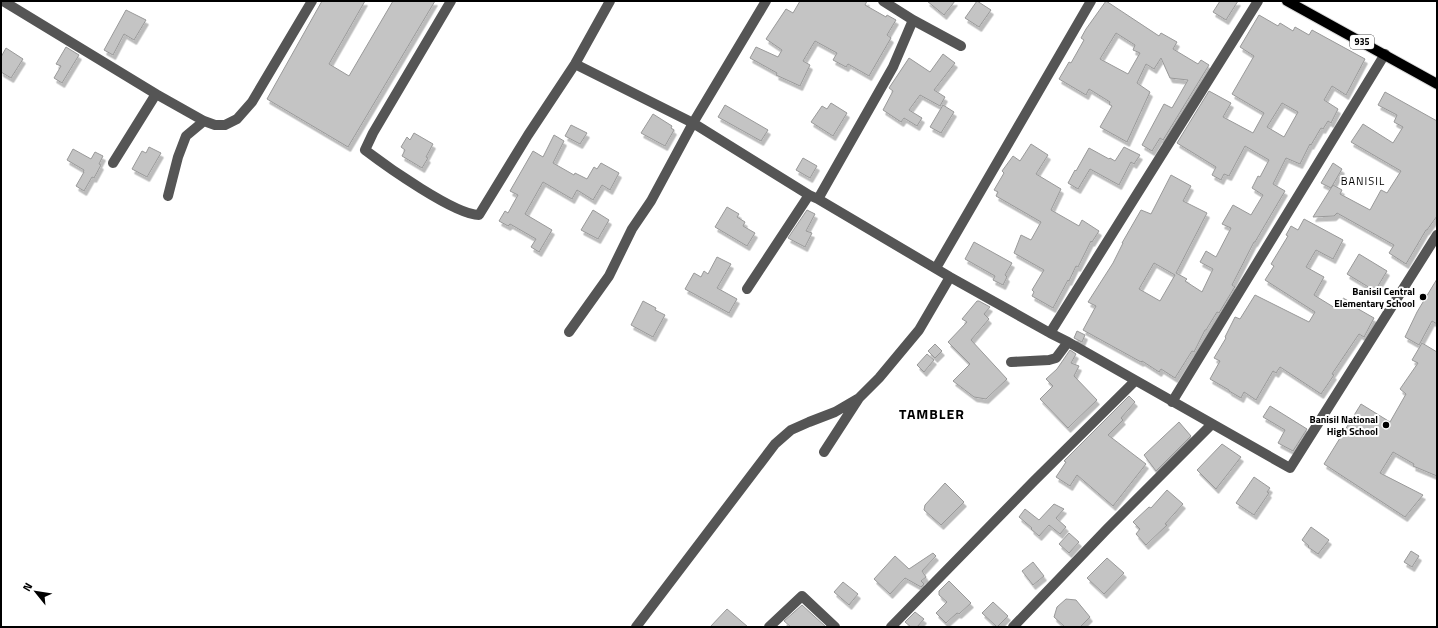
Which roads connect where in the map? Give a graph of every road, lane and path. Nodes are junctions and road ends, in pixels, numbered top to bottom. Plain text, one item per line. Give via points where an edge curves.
1 (3, 1) edge
2 (312, 1) edge
3 (451, 1) edge
4 (610, 1) edge
5 (766, 1) edge
6 (883, 1) edge
7 (1091, 1) edge
8 (1258, 1) edge
9 (1287, 1) edge
10 (913, 20) junction
11 (961, 46) dead end
12 (1384, 54) junction
13 (575, 64) junction
14 (1437, 84) edge
15 (156, 94) junction
16 (204, 121) junction
17 (693, 123) junction
18 (112, 163) dead end
19 (168, 196) dead end
20 (813, 197) junction
21 (1437, 235) edge
22 (936, 268) junction
23 (950, 277) junction
24 (747, 290) dead end
25 (569, 332) dead end
26 (1050, 333) junction
27 (1068, 342) junction
28 (1011, 362) dead end
29 (1135, 381) junction
30 (859, 398) junction
31 (1172, 402) junction
32 (1212, 424) junction
33 (824, 452) dead end
34 (636, 627) edge
35 (769, 627) edge
36 (835, 627) edge
37 (892, 627) edge
38 (1013, 627) edge

1 - 15 street
2 - 16 street via 252,102 237,119 225,126
3 - 13 street via 365,150 443,201 479,215
4 - 13 street
5 - 17 street
6 - 10 street
7 - 22 street
8 - 26 street
9 - 12 main road, 935
10 - 11 street
10 - 20 street via 893,67
12 - 14 main road, 935
12 - 31 street
13 - 17 street
15 - 16 street
15 - 18 street
16 - 19 street via 186,136
17 - 20 street
17 - 25 street via 651,201 632,229 609,276
20 - 22 street
20 - 24 street
21 - 32 street via 1290,468
22 - 23 street
23 - 26 street
23 - 30 street via 932,310 909,343
26 - 27 street
27 - 28 street via 1056,358
27 - 29 street
29 - 31 street
29 - 37 street
30 - 33 street
30 - 34 street via 835,412 791,430 775,444
31 - 32 street
32 - 38 street
35 - 36 street via 802,596

